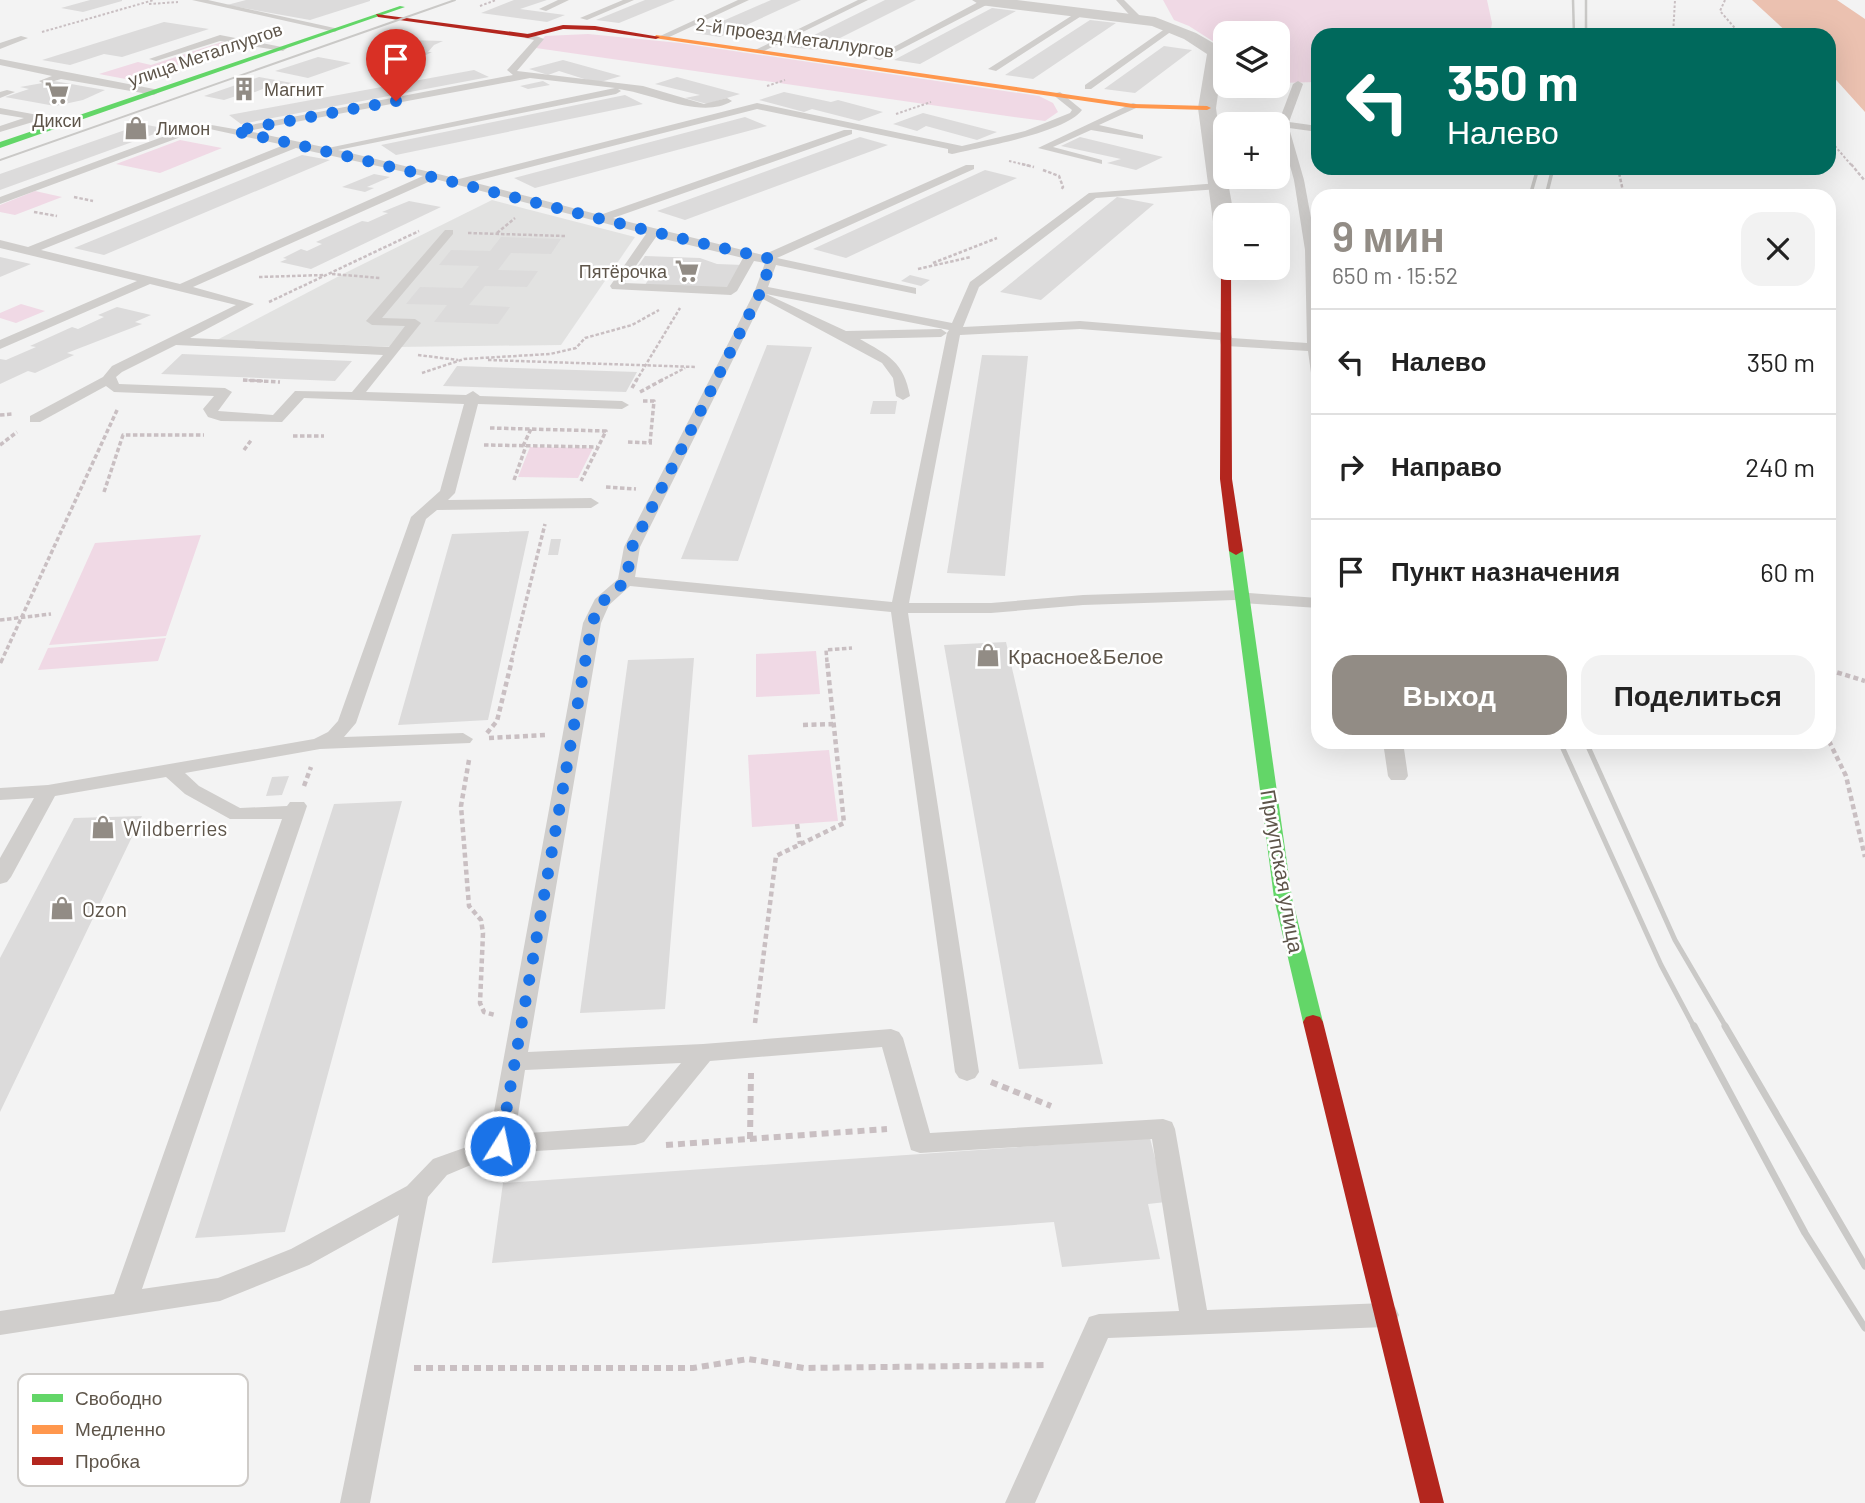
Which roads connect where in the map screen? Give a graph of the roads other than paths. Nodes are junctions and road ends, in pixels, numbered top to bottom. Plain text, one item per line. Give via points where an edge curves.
1 (422, 0) edge
2 (565, 0) edge
3 (630, 0) edge
4 (745, 0) edge
5 (864, 0) edge
6 (980, 0) edge
7 (992, 0) edge
8 (1120, 0) edge
9 (197, 1) edge
10 (986, 1) edge
11 (543, 9) dead end
12 (575, 13) dead end
13 (1082, 13) junction
14 (1132, 14) junction
15 (379, 15) junction
16 (1172, 28) junction
17 (335, 29) junction
18 (0, 33) edge
19 (528, 37) junction
20 (662, 37) junction
21 (0, 46) edge
22 (283, 48) junction
23 (757, 51) junction
24 (877, 58) dead end
25 (153, 59) dead end
26 (0, 62) edge
27 (993, 69) dead end
28 (530, 75) junction
29 (61, 76) junction
30 (44, 81) dead end
31 (1298, 84) dead end
32 (1088, 87) dead end
33 (616, 91) dead end
34 (154, 92) junction
35 (1057, 94) junction
36 (732, 99) dead end
37 (1133, 106) junction
38 (0, 111) edge
39 (1288, 112) edge
40 (1209, 114) junction
41 (1213, 115) edge
42 (885, 117) road end
43 (36, 118) junction
44 (65, 123) junction
45 (1290, 125) edge
46 (1088, 126) junction
47 (1311, 128) edge
48 (0, 130) edge
49 (854, 130) junction
50 (234, 131) junction
51 (1139, 137) dead end
52 (1213, 143) edge
53 (296, 144) junction
54 (0, 145) edge
55 (1290, 148) edge
56 (963, 149) junction
57 (326, 150) junction
58 (951, 151) dead end
59 (1098, 162) dead end
60 (970, 167) dead end
61 (432, 176) junction
62 (458, 182) junction
63 (1213, 186) edge
64 (0, 201) edge
65 (600, 219) junction
66 (449, 232) road end
67 (653, 232) junction
68 (1, 245) edge
69 (1311, 250) edge
70 (29, 251) junction
71 (751, 255) junction
72 (770, 259) junction
73 (149, 280) junction
74 (1226, 280) edge
75 (181, 288) junction
76 (761, 291) junction
77 (912, 291) dead end
78 (955, 331) junction
79 (844, 335) junction
80 (1226, 340) junction
81 (173, 341) junction
82 (0, 345) edge
83 (1311, 347) edge
84 (393, 351) junction
85 (108, 380) junction
86 (356, 396) junction
87 (903, 396) dead end
88 (472, 397) junction
89 (622, 405) dead end
90 (35, 419) dead end
91 (590, 503) dead end
92 (433, 505) junction
93 (626, 581) junction
94 (1242, 596) junction
95 (1311, 602) edge
96 (899, 608) junction
97 (885, 625) dead end
98 (472, 743) road end
99 (319, 744) junction
100 (1394, 749) edge
101 (170, 770) junction
102 (1398, 776) dead end
103 (47, 791) junction
104 (0, 794) edge
105 (0, 877) edge
106 (517, 1052) junction
107 (703, 1053) junction
108 (967, 1072) road end
109 (500, 1146) junction
110 (416, 1194) junction
111 (124, 1303) junction
112 (1386, 1315) junction
113 (1195, 1322) junction
114 (0, 1323) edge
115 (355, 1503) edge
116 (1020, 1503) edge
117 (1432, 1503) edge

1 - 15 street, улица Металлургов
2 - 11 lane
3 - 12 lane via 588,17
4 - 20 lane
5 - 23 lane
6 - 10 street
7 - 10 lane
8 - 14 lane
9 - 17 lane
10 - 13 street
10 - 24 lane
13 - 14 street
13 - 27 lane
14 - 16 street
15 - 17 street, улица Металлургов
15 - 19 street, 2-й проезд Металлургов
16 - 32 lane
16 - 40 street via 1216,52
17 - 22 street, улица Металлургов
18 - 21 lane via 24,38
19 - 20 street, 2-й проезд Металлургов via 563,27
19 - 28 lane via 540,39 512,70
20 - 23 street, 2-й проезд Металлургов
22 - 25 lane via 220,38
22 - 34 street, улица Металлургов
23 - 35 street, 2-й проезд Металлургов
26 - 29 lane
28 - 36 lane via 643,89 704,107
28 - 50 lane
29 - 30 lane
29 - 34 lane
31 - 39 lane
33 - 57 lane
34 - 44 street, улица Металлургов
35 - 37 street, 2-й проезд Металлургов
35 - 56 lane via 1077,110 1073,115 1028,133
37 - 40 street, 2-й проезд Металлургов
37 - 46 lane
38 - 43 lane
40 - 41 lane
40 - 52 street
42 - 49 lane
43 - 44 lane
43 - 48 lane
44 - 54 street, улица Металлургов
45 - 47 lane
46 - 51 lane
46 - 59 lane via 1043,148
49 - 56 lane
49 - 62 lane via 757,106
49 - 65 lane
50 - 53 lane
50 - 64 lane via 204,125
53 - 57 lane
53 - 70 lane
55 - 69 lane
56 - 58 lane
57 - 61 lane
60 - 72 lane
61 - 62 lane
61 - 75 lane
62 - 65 lane
63 - 78 lane via 1093,195 974,285
65 - 67 lane
66 - 84 lane via 372,321 415,323
67 - 71 lane
67 - 71 lane via 616,286 731,292
68 - 70 lane
70 - 73 lane
71 - 72 lane
72 - 76 lane
72 - 77 lane
73 - 75 lane
73 - 82 lane
74 - 80 street, Приупская улица
75 - 81 lane via 248,304
76 - 78 lane
76 - 79 lane
76 - 93 lane via 632,547
78 - 79 lane
78 - 80 lane via 1080,325
78 - 96 lane
79 - 87 lane via 887,360 900,378
80 - 83 lane
80 - 94 street, Приупская улица via 1226,479
81 - 84 lane
81 - 85 lane via 117,369
84 - 86 lane
85 - 86 lane via 114,388 225,392 210,409 221,417 277,419 300,394
85 - 90 lane
86 - 88 lane
88 - 89 lane
88 - 92 lane via 447,493
91 - 92 lane
92 - 99 lane via 419,517 347,723
93 - 96 lane
93 - 106 lane via 601,603 592,623
94 - 95 lane
94 - 96 lane
94 - 112 street, Приупская улица via 1283,898
96 - 97 lane
96 - 108 lane
98 - 99 lane
99 - 101 lane
100 - 102 lane
101 - 103 lane
101 - 111 lane via 192,790 237,814 296,809
103 - 104 lane
103 - 105 lane
106 - 107 lane
106 - 109 lane
107 - 109 lane via 635,1135
107 - 113 lane via 891,1038 920,1143 1163,1129
109 - 110 lane via 469,1153 440,1167
110 - 111 lane via 300,1257 220,1289
110 - 115 lane
111 - 114 lane
112 - 113 lane
112 - 117 street, Приупская улица
113 - 116 lane via 1099,1326

